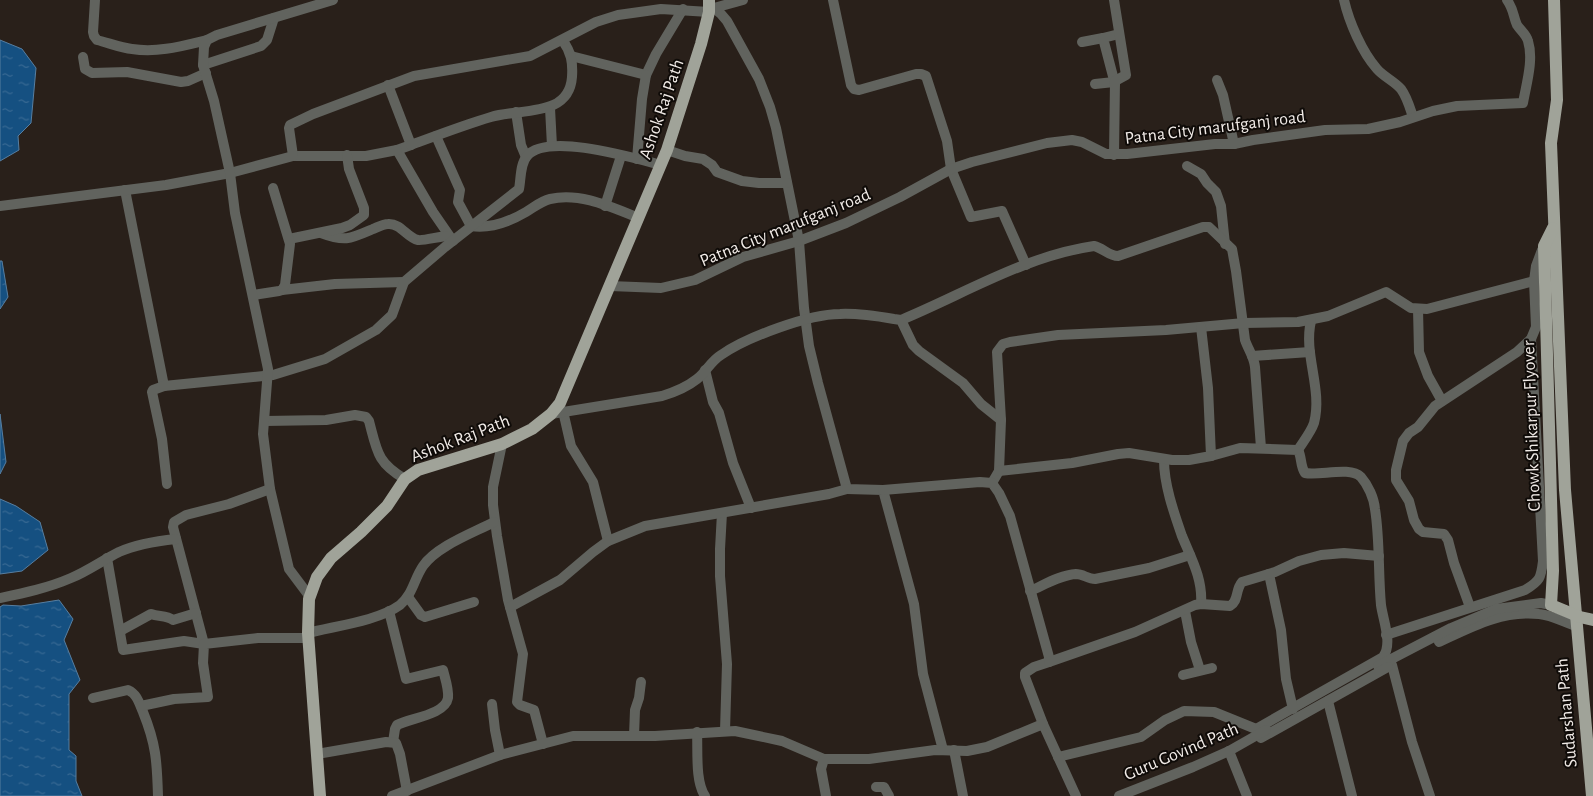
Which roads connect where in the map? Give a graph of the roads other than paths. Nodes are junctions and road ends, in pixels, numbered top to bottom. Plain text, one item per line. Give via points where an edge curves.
1 (95, 0) edge
2 (334, 0) edge
3 (744, 0) edge
4 (833, 0) edge
5 (1114, 0) edge
6 (1344, 0) edge
7 (1507, 0) edge
8 (1554, 0) edge
9 (710, 6) edge
10 (683, 9) junction
11 (274, 18) junction
12 (1119, 34) junction
13 (1103, 38) junction
14 (207, 40) junction
15 (563, 41) junction
16 (1082, 42) dead end
17 (572, 56) junction
18 (83, 57) dead end
19 (204, 69) junction
20 (646, 75) junction
21 (1217, 80) dead end
22 (1114, 83) junction
23 (1096, 84) dead end
24 (388, 85) junction
25 (550, 108) junction
26 (516, 112) junction
27 (1413, 117) junction
28 (436, 136) junction
29 (1234, 144) junction
30 (411, 145) junction
31 (552, 146) junction
32 (397, 150) junction
33 (668, 150) junction
34 (346, 155) junction
35 (1114, 155) junction
36 (293, 156) junction
37 (621, 156) junction
38 (526, 157) junction
39 (637, 159) junction
40 (661, 165) junction
41 (1187, 166) dead end
42 (951, 169) junction
43 (230, 173) junction
44 (786, 183) junction
45 (273, 188) dead end
46 (125, 190) junction
47 (0, 206) edge
48 (606, 206) junction
49 (639, 218) junction
50 (471, 226) junction
51 (1554, 226) junction
52 (321, 233) junction
53 (451, 238) junction
54 (289, 239) junction
55 (799, 241) junction
56 (1225, 244) junction
57 (1544, 246) junction
58 (1026, 265) junction
59 (1534, 281) junction
60 (404, 282) junction
61 (610, 286) junction
62 (282, 290) junction
63 (253, 295) junction
64 (1418, 309) junction
65 (805, 319) junction
66 (901, 320) junction
67 (1311, 321) junction
68 (1244, 323) junction
69 (1201, 327) junction
70 (1531, 339) junction
71 (1310, 352) junction
72 (1252, 356) junction
73 (705, 370) junction
74 (268, 375) junction
75 (164, 386) junction
76 (1442, 400) junction
77 (557, 412) junction
78 (1001, 420) junction
79 (264, 421) junction
80 (502, 444) junction
81 (1261, 448) junction
82 (1298, 450) junction
83 (1210, 456) junction
84 (1164, 460) junction
85 (998, 471) junction
86 (405, 479) junction
87 (992, 483) junction
88 (168, 484) dead end
89 (270, 489) junction
90 (847, 489) junction
91 (883, 490) junction
92 (752, 508) junction
93 (722, 513) junction
94 (494, 522) junction
95 (176, 539) junction
96 (608, 542) junction
97 (1190, 555) junction
98 (1378, 556) junction
99 (107, 558) junction
100 (1269, 574) junction
101 (1030, 591) junction
102 (310, 597) junction
103 (408, 597) junction
104 (0, 598) edge
105 (474, 602) dead end
106 (1201, 604) junction
107 (1551, 605) junction
108 (510, 607) junction
109 (1470, 607) junction
110 (389, 611) junction
111 (1185, 611) junction
112 (196, 613) junction
113 (1593, 620) edge
114 (1576, 626) junction
115 (120, 631) junction
116 (1386, 635) junction
117 (308, 636) junction
118 (204, 644) junction
119 (1049, 662) junction
120 (1392, 665) junction
121 (1212, 668) dead end
122 (1200, 670) junction
123 (1183, 675) dead end
124 (641, 682) dead end
125 (93, 698) dead end
126 (1328, 701) junction
127 (492, 704) dead end
128 (141, 706) junction
129 (1293, 709) junction
130 (1042, 724) junction
131 (725, 731) junction
132 (697, 732) junction
133 (1256, 733) junction
134 (634, 736) junction
135 (393, 742) junction
136 (543, 744) junction
137 (943, 750) junction
138 (954, 750) junction
139 (1228, 751) junction
140 (317, 754) junction
141 (500, 755) junction
142 (1058, 757) junction
143 (824, 759) junction
144 (876, 787) dead end
145 (407, 791) junction
146 (158, 796) edge
147 (320, 796) edge
148 (392, 796) edge
149 (705, 796) edge
150 (826, 796) edge
151 (889, 796) edge
152 (963, 796) edge
153 (1076, 796) edge
154 (1119, 796) edge
155 (1246, 796) edge
156 (1352, 796) edge
157 (1430, 796) edge
158 (1592, 796) edge

1 - 14 street via 93,32 97,40 130,49 165,50
2 - 11 street
3 - 9 street
4 - 42 street via 851,85 859,90 916,74 926,76 947,141
5 - 12 street
6 - 27 street via 1350,23 1371,61 1401,88
7 - 27 street, Patna City marufganj road via 1530,47 1523,103 1466,105
8 - 51 main road, Sudarshan Path via 1557,100 1551,143
9 - 10 street
9 - 33 main road, Ashok Raj Path
9 - 44 street via 727,21 761,84 776,128
10 - 15 street via 618,15 596,22
10 - 20 street
11 - 14 street
11 - 19 street via 267,40 261,46
12 - 13 street
12 - 22 street via 1126,75
13 - 16 street
13 - 22 street
14 - 19 street
15 - 17 street
15 - 24 street via 523,58 414,76
17 - 20 street
17 - 25 street via 572,80 568,92 560,103
18 - 19 street via 85,69 92,73 127,72 180,82 188,81
19 - 43 street
20 - 39 street
21 - 29 street
22 - 23 street
22 - 35 street
24 - 30 street
24 - 36 street via 290,124
25 - 26 street
25 - 31 street
26 - 28 street via 492,116
26 - 38 street
27 - 29 street, Patna City marufganj road via 1368,129 1325,130
28 - 30 street
28 - 50 street via 460,190 458,202
29 - 35 street, Patna City marufganj road
30 - 32 street
31 - 37 street via 586,148
31 - 38 street via 538,149
32 - 34 street via 366,156
32 - 53 street
33 - 40 main road, Ashok Raj Path
33 - 44 street via 703,159 717,172 742,181
34 - 36 street
34 - 52 street via 364,214 350,225
35 - 42 street, Patna City marufganj road via 1097,151 1082,142 1064,140
36 - 43 street
37 - 39 street
37 - 48 street
38 - 50 street via 519,189
39 - 40 street
40 - 49 main road, Ashok Raj Path
41 - 56 street via 1201,174 1216,192
42 - 55 street, Patna City marufganj road via 846,224
42 - 58 street via 971,217 1002,211
43 - 46 street
43 - 63 street
44 - 55 street
45 - 54 street
46 - 47 street
46 - 75 street
48 - 49 street
48 - 50 street via 579,198 556,198 507,221 486,227
49 - 61 main road, Ashok Raj Path
50 - 53 street
51 - 57 main road
51 - 114 main road, Sudarshan Path via 1565,490
52 - 53 street via 347,239 390,224 420,241 435,237
52 - 54 street
53 - 60 street
54 - 62 street
55 - 61 street, Patna City marufganj road via 754,253 675,286
55 - 65 street
56 - 58 street via 1212,229 1203,227 1125,255 1114,256 1094,246
56 - 68 street via 1232,249
57 - 59 street
57 - 107 main road, Chowk Shikarpur Flyover via 1553,571
58 - 66 street via 999,274
59 - 64 street
59 - 70 street via 1536,326
60 - 62 street via 335,284
60 - 74 street via 392,315 376,330 324,359
61 - 77 main road, Ashok Raj Path
62 - 63 street
63 - 74 street
64 - 67 street via 1386,292
64 - 76 street via 1419,352
65 - 66 street via 839,314
65 - 73 street via 738,345
65 - 90 street via 813,364
66 - 78 street via 919,352 963,383
67 - 68 street
67 - 71 street via 1308,330
68 - 69 street
68 - 72 street via 1245,340
69 - 78 street via 1058,335 1003,344 997,352
69 - 83 street
70 - 76 street via 1517,352
70 - 109 street via 1542,574 1525,590
71 - 72 street
71 - 82 street via 1315,416
72 - 81 street via 1257,377
73 - 77 street via 697,380 670,394
73 - 92 street via 736,472
74 - 75 street
74 - 79 street
75 - 88 street via 152,392
76 - 109 street via 1403,441 1396,480 1409,501 1419,529 1444,534 1448,540
77 - 80 main road, Ashok Raj Path
77 - 96 street via 571,446 593,482
78 - 85 street
79 - 86 street via 366,417 381,459
79 - 89 street
80 - 86 main road, Ashok Raj Path via 418,470
80 - 94 street via 493,487
81 - 82 street
81 - 83 street via 1232,449
82 - 98 street via 1305,473 1351,472 1361,477 1375,507
83 - 84 street
84 - 85 street via 1138,454 1118,454
84 - 97 street via 1167,486
85 - 87 street
86 - 102 main road, Ashok Raj Path via 387,506 331,558 317,577
87 - 91 street
87 - 101 street via 1010,516
89 - 95 street via 178,519 173,527
89 - 102 street via 289,569
90 - 91 street
90 - 92 street
91 - 137 street via 914,604 923,674
92 - 93 street
93 - 96 street via 645,526
93 - 131 street via 720,576 727,664
94 - 103 street via 431,557
94 - 108 street
95 - 99 street via 144,544
95 - 112 street
96 - 108 street via 560,580
97 - 101 street via 1149,568 1095,579 1078,574 1066,576
97 - 106 street via 1199,578
98 - 100 street via 1321,555
98 - 116 street
99 - 104 street via 58,584
99 - 115 street
100 - 106 street via 1242,582 1236,600 1230,606
100 - 129 street
101 - 119 street
102 - 117 main road, Ashok Raj Path
103 - 105 street via 425,616
103 - 110 street
106 - 111 street
107 - 113 main road
107 - 133 street via 1541,603 1496,609 1478,616 1389,660
108 - 136 street via 523,654 517,702 534,710
109 - 116 street
110 - 117 street
110 - 135 street via 406,679 443,670 448,697 446,704 436,711 397,725
111 - 119 street
111 - 122 street
112 - 115 street via 173,620 151,614
112 - 118 street
114 - 120 street via 1540,614 1505,616 1480,622
114 - 158 main road, Sudarshan Path
115 - 118 street via 123,650 184,641
116 - 129 street via 1387,650 1383,657
117 - 118 street
117 - 140 main road, Ashok Raj Path
118 - 128 street via 208,697 174,699
119 - 130 street via 1025,673
120 - 126 street
120 - 157 street
121 - 122 street
122 - 123 street
124 - 134 street via 634,710
125 - 128 street via 128,690 137,696
126 - 133 street via 1262,738
126 - 156 street
127 - 141 street
128 - 146 street via 156,747
129 - 133 street
130 - 138 street via 987,747
130 - 142 street
131 - 132 street
131 - 143 street via 769,737
132 - 134 street
132 - 149 street via 699,781
133 - 139 street, Guru Govind Path
133 - 142 street via 1214,712 1184,711 1141,737
134 - 136 street via 573,736
135 - 140 street
135 - 145 street via 398,746
136 - 141 street
137 - 138 street
137 - 143 street
138 - 152 street
139 - 154 street, Guru Govind Path
139 - 155 street
140 - 147 main road, Ashok Raj Path
141 - 145 street
142 - 153 street
143 - 150 street via 822,769
144 - 151 street via 884,787
145 - 148 street

